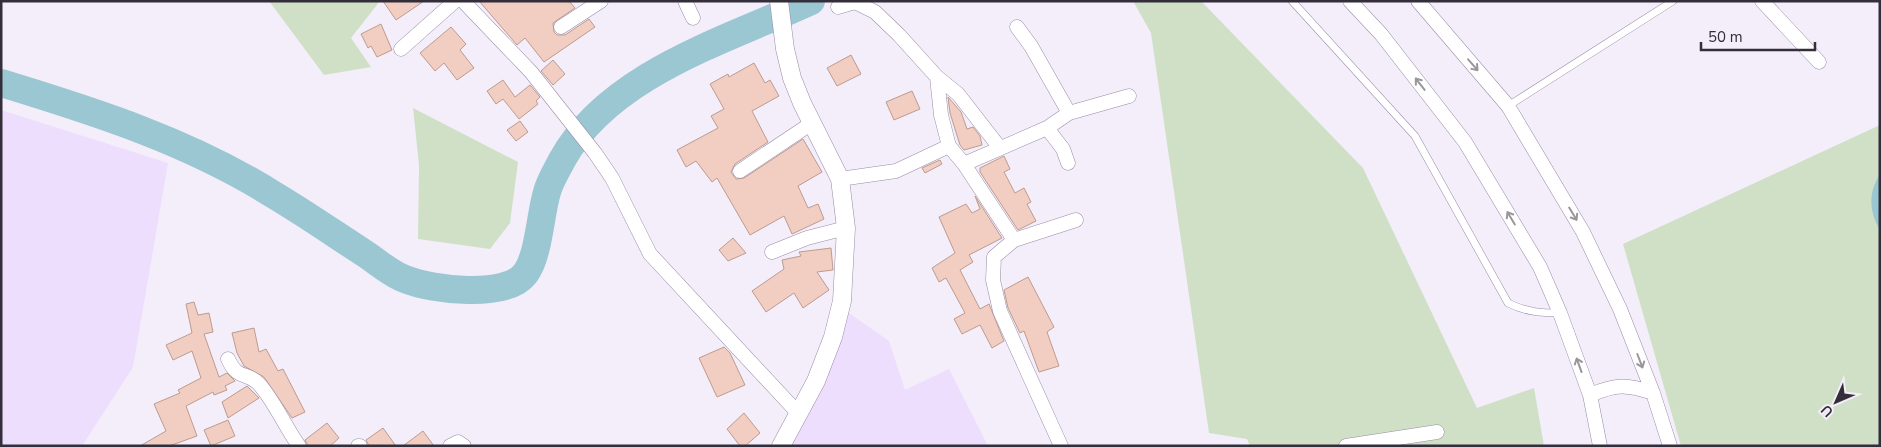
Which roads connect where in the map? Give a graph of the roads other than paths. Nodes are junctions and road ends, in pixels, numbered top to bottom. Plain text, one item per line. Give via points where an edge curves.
1 (455, 1) edge
2 (463, 1) edge
3 (601, 1) edge
4 (685, 1) edge
5 (780, 1) edge
6 (1292, 1) edge
7 (1350, 1) edge
8 (1673, 1) edge
9 (1762, 1) edge
10 (1421, 2) edge
11 (838, 7) dead end
12 (693, 18) dead end
13 (561, 27) dead end
14 (1017, 27) dead end
15 (401, 49) dead end
16 (1820, 62) dead end
17 (937, 77) junction
18 (1129, 96) dead end
19 (1508, 106) junction
20 (1069, 113) junction
21 (812, 123) junction
22 (1047, 128) junction
23 (949, 146) junction
24 (1000, 148) junction
25 (1068, 163) dead end
26 (964, 164) junction
27 (740, 170) dead end
28 (840, 179) junction
29 (1076, 220) dead end
30 (846, 228) junction
31 (1014, 240) junction
32 (772, 252) dead end
33 (1560, 314) junction
34 (228, 360) dead end
35 (1653, 393) junction
36 (1590, 395) junction
37 (798, 413) junction
38 (1438, 432) dead end
39 (299, 446) edge
40 (450, 446) edge
41 (464, 446) edge
42 (781, 446) edge
43 (1061, 446) edge
44 (1346, 446) edge
45 (1600, 446) edge
46 (1670, 446) edge

1 - 15 street
2 - 37 street via 531,72 595,153 612,178 650,254
3 - 13 street
4 - 12 street
5 - 21 street via 792,78
6 - 33 lane via 1415,136 1508,303 1534,313
33 -> 7 street via 1540,267 1465,142 1381,34
8 - 19 lane
9 - 16 street
10 -> 19 street
11 - 17 street via 855,2 874,12
14 - 20 street
17 - 23 street
17 - 24 street via 958,94
18 - 20 street
19 -> 35 street via 1583,232 1620,309
20 - 22 street
21 - 27 street
21 - 28 street
22 - 24 street
22 - 25 street via 1063,149
23 - 26 street
23 - 28 street via 896,171
24 - 26 street
26 - 31 street
28 - 30 street
29 - 31 street
30 - 32 street via 807,238
30 - 37 street via 842,301 833,337 816,380
31 - 43 street via 994,257 996,296
36 -> 33 street
34 - 39 street via 233,370 258,383
35 - 36 street via 1632,386 1610,386
35 - 46 street
36 - 45 street
37 - 42 street
38 - 44 street
40 - 41 street via 458,442

